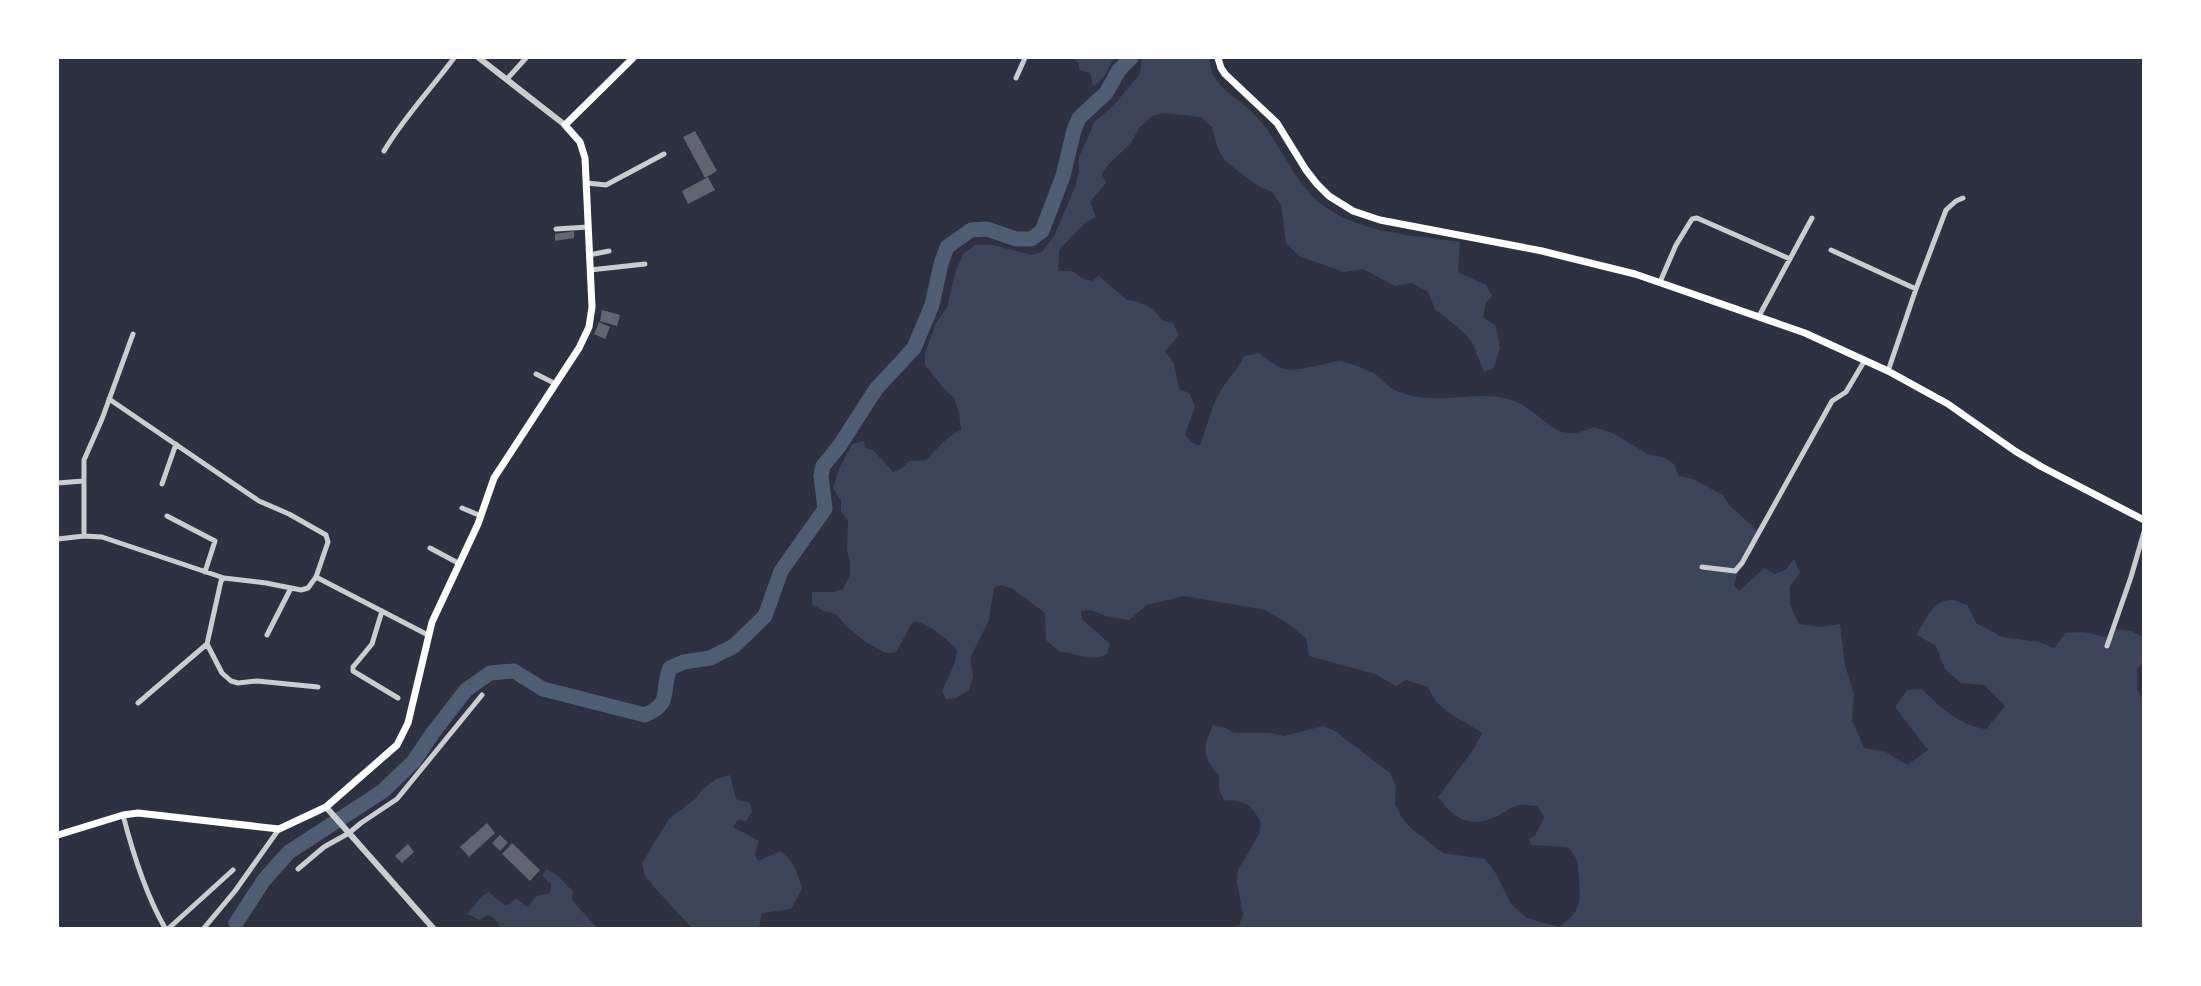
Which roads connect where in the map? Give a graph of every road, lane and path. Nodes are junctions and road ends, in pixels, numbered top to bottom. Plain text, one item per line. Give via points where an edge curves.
1 (454, 58) edge
2 (479, 58) edge
3 (526, 58) edge
4 (633, 58) edge
5 (1026, 58) edge
6 (1218, 58) edge
7 (507, 78) junction
8 (1016, 78) dead end
9 (565, 125) junction
10 (384, 151) dead end
11 (664, 154) dead end
12 (587, 183) junction
13 (1963, 198) dead end
14 (1812, 218) dead end
15 (588, 227) junction
16 (556, 229) dead end
17 (609, 250) dead end
18 (1831, 250) dead end
19 (589, 255) junction
20 (1790, 259) junction
21 (645, 264) dead end
22 (590, 270) junction
23 (1660, 282) junction
24 (1916, 288) junction
25 (1759, 316) junction
26 (133, 334) dead end
27 (1865, 360) junction
28 (1888, 371) junction
29 (536, 374) dead end
30 (556, 384) junction
31 (109, 399) junction
32 (176, 444) junction
33 (83, 481) junction
34 (58, 483) edge
35 (162, 484) dead end
36 (462, 508) dead end
37 (167, 516) dead end
38 (481, 516) junction
39 (2144, 520) edge
40 (2144, 532) edge
41 (84, 536) junction
42 (58, 539) edge
43 (430, 548) dead end
44 (460, 564) junction
45 (1702, 567) dead end
46 (204, 572) junction
47 (316, 577) junction
48 (224, 578) junction
49 (291, 588) junction
50 (382, 611) junction
51 (267, 635) dead end
52 (428, 635) junction
53 (207, 644) junction
54 (2108, 646) dead end
55 (318, 687) dead end
56 (482, 695) dead end
57 (398, 698) dead end
58 (138, 703) dead end
59 (326, 806) junction
60 (123, 814) junction
61 (279, 829) junction
62 (348, 832) junction
63 (58, 835) edge
64 (298, 869) dead end
65 (233, 870) dead end
66 (165, 928) edge
67 (169, 928) edge
68 (204, 928) edge
69 (433, 928) edge

1 - 10 street via 403,121
2 - 7 street
3 - 7 street
4 - 9 main road
5 - 8 street
6 - 23 main road via 1226,74 1276,123 1306,170 1329,196 1353,211 1380,220 1542,251
7 - 9 street
9 - 12 main road via 580,142
11 - 12 street via 606,185
12 - 15 main road
13 - 24 street via 1946,210
14 - 20 street
15 - 16 street
15 - 19 main road
17 - 19 street
18 - 24 street
19 - 22 main road
20 - 23 street via 1692,218
20 - 25 street
21 - 22 street
22 - 30 main road via 592,307 589,327
23 - 25 main road
24 - 28 street
25 - 27 main road
26 - 31 street
27 - 28 main road
27 - 45 street via 1846,392 1832,401 1742,563 1735,571
28 - 39 main road via 1948,404 2042,467
29 - 30 street
30 - 38 main road via 494,478
31 - 32 street
31 - 33 street via 84,460
32 - 35 street
32 - 47 street via 260,501 326,535 328,542
33 - 34 street
33 - 41 street
36 - 38 street
37 - 46 street via 215,541
38 - 44 main road
40 - 54 street
41 - 42 street
41 - 46 street via 102,537
43 - 44 street
44 - 52 main road
46 - 48 street
47 - 49 street via 308,588
47 - 50 street
48 - 49 street
48 - 53 street
49 - 51 street
50 - 52 street
50 - 57 street via 372,644 353,671
52 - 59 main road via 402,738 385,757
53 - 55 street via 222,674 231,681
53 - 58 street
56 - 62 street via 397,798
59 - 61 main road
59 - 62 street
60 - 61 main road via 165,815
60 - 63 main road
60 - 66 street via 136,863
61 - 68 street
62 - 64 street
62 - 69 street
65 - 67 street

